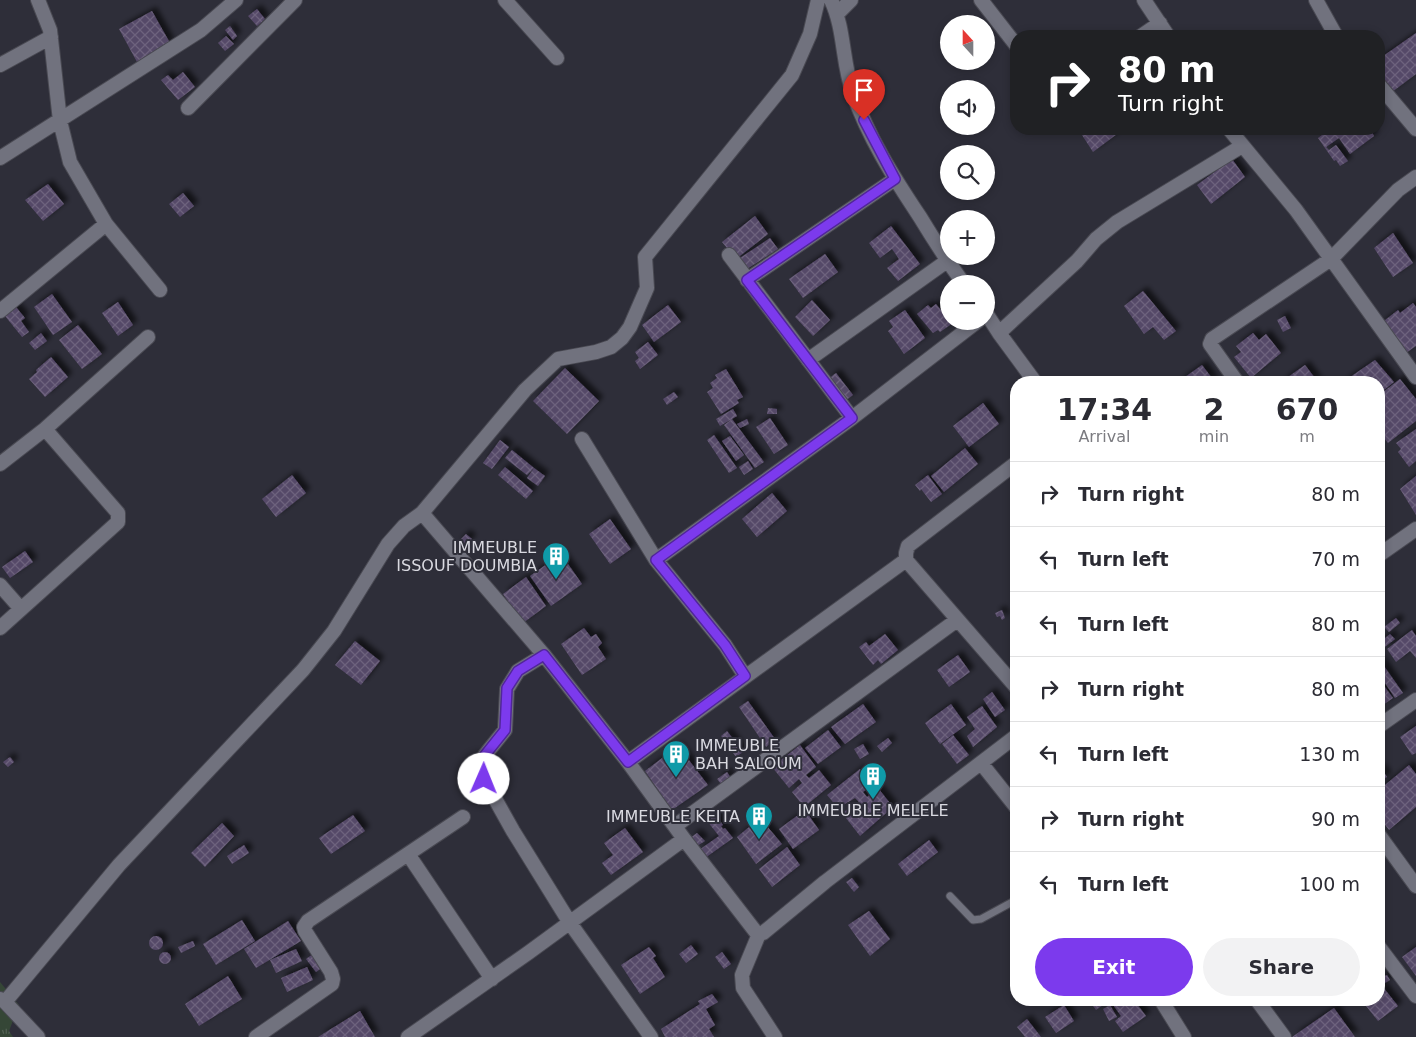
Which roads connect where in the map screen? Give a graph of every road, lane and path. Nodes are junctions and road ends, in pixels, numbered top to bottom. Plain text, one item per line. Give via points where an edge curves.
1 (38, 0) edge
2 (236, 0) edge
3 (295, 0) edge
4 (505, 0) edge
5 (818, 0) edge
6 (832, 0) edge
7 (852, 0) edge
8 (981, 0) edge
9 (1144, 0) edge
10 (1316, 0) edge
11 (838, 13) junction
12 (1160, 23) junction
13 (1150, 30) edge
14 (1164, 30) edge
15 (1333, 30) edge
16 (51, 37) junction
17 (1010, 37) edge
18 (557, 58) dead end
19 (0, 65) edge
20 (1385, 92) edge
21 (188, 108) dead end
22 (60, 121) junction
23 (1416, 129) edge
24 (1234, 135) edge
25 (1242, 146) junction
26 (0, 158) edge
27 (1415, 177) edge
28 (895, 179) junction
29 (106, 224) junction
30 (940, 250) edge
31 (728, 255) dead end
32 (1331, 259) junction
33 (941, 265) edge
34 (747, 280) junction
35 (160, 290) dead end
36 (0, 311) edge
37 (995, 328) edge
38 (966, 330) edge
39 (999, 333) junction
40 (148, 337) dead end
41 (808, 360) junction
42 (1413, 368) edge
43 (1031, 376) edge
44 (1232, 376) edge
45 (852, 418) junction
46 (45, 429) junction
47 (582, 439) dead end
48 (0, 464) edge
49 (1010, 468) edge
50 (422, 513) junction
51 (1416, 529) edge
52 (1385, 551) edge
53 (656, 560) junction
54 (906, 560) junction
55 (0, 585) edge
56 (21, 609) junction
57 (957, 620) junction
58 (0, 628) edge
59 (544, 655) junction
60 (745, 676) junction
61 (1010, 680) edge
62 (1416, 700) edge
63 (1385, 722) edge
64 (1010, 741) edge
65 (628, 762) junction
66 (981, 763) junction
67 (1010, 799) edge
68 (463, 817) dead end
69 (674, 826) junction
70 (684, 839) junction
71 (1385, 843) edge
72 (408, 854) junction
73 (1415, 882) edge
74 (950, 896) dead end
75 (1010, 903) edge
76 (570, 923) junction
77 (759, 934) junction
78 (1385, 955) edge
79 (492, 979) junction
80 (1416, 996) edge
81 (2, 1000) edge
82 (1166, 1006) edge
83 (1262, 1006) edge
84 (38, 1037) edge
85 (256, 1037) edge
86 (408, 1037) edge
87 (651, 1037) edge
88 (775, 1037) edge
89 (1184, 1037) edge
90 (1284, 1037) edge

1 - 16 street
2 - 22 street via 201,30
3 - 21 street
4 - 18 street
5 - 50 street via 810,34 792,75 645,257 647,288 622,338 611,347 596,352 558,359 525,390
6 - 11 street
7 - 11 street
8 - 17 street
9 - 12 street
10 - 15 street
11 - 28 street via 852,91
12 - 13 street
12 - 14 street
16 - 19 street
16 - 22 street
20 - 23 street
22 - 26 street
22 - 29 street via 70,162
24 - 25 street
25 - 32 street via 1296,210
25 - 39 street via 1117,222
27 - 32 street via 1398,190
28 - 30 street
28 - 34 street
29 - 35 street
29 - 36 street
31 - 34 street
32 - 42 street
32 - 44 street via 1212,338 1213,350
33 - 41 street
34 - 41 street
37 - 39 street
38 - 45 street
39 - 43 street
40 - 46 street
41 - 45 street
45 - 53 street
46 - 48 street
46 - 56 street via 119,518
47 - 53 street
49 - 54 street via 908,546
50 - 59 street
50 - 81 street via 404,526 388,544 334,630 303,670 119,865
51 - 52 street
53 - 60 street via 725,645
54 - 57 street
54 - 60 street
55 - 56 street
56 - 58 street
57 - 61 street
57 - 69 street
59 - 65 street
59 - 76 street via 518,671 507,688 505,730 481,764 484,779
60 - 65 street
62 - 63 street
64 - 66 street
65 - 69 street
66 - 67 street
66 - 77 street
68 - 72 street
69 - 70 street
70 - 76 street
70 - 77 street
71 - 73 street
72 - 79 street
72 - 85 street via 308,921 305,931 331,972 332,984
74 - 75 lane via 973,920
76 - 79 street
76 - 87 street
77 - 88 street via 742,976 743,988
78 - 80 street
79 - 86 street
81 - 84 street
82 - 89 street
83 - 90 street

